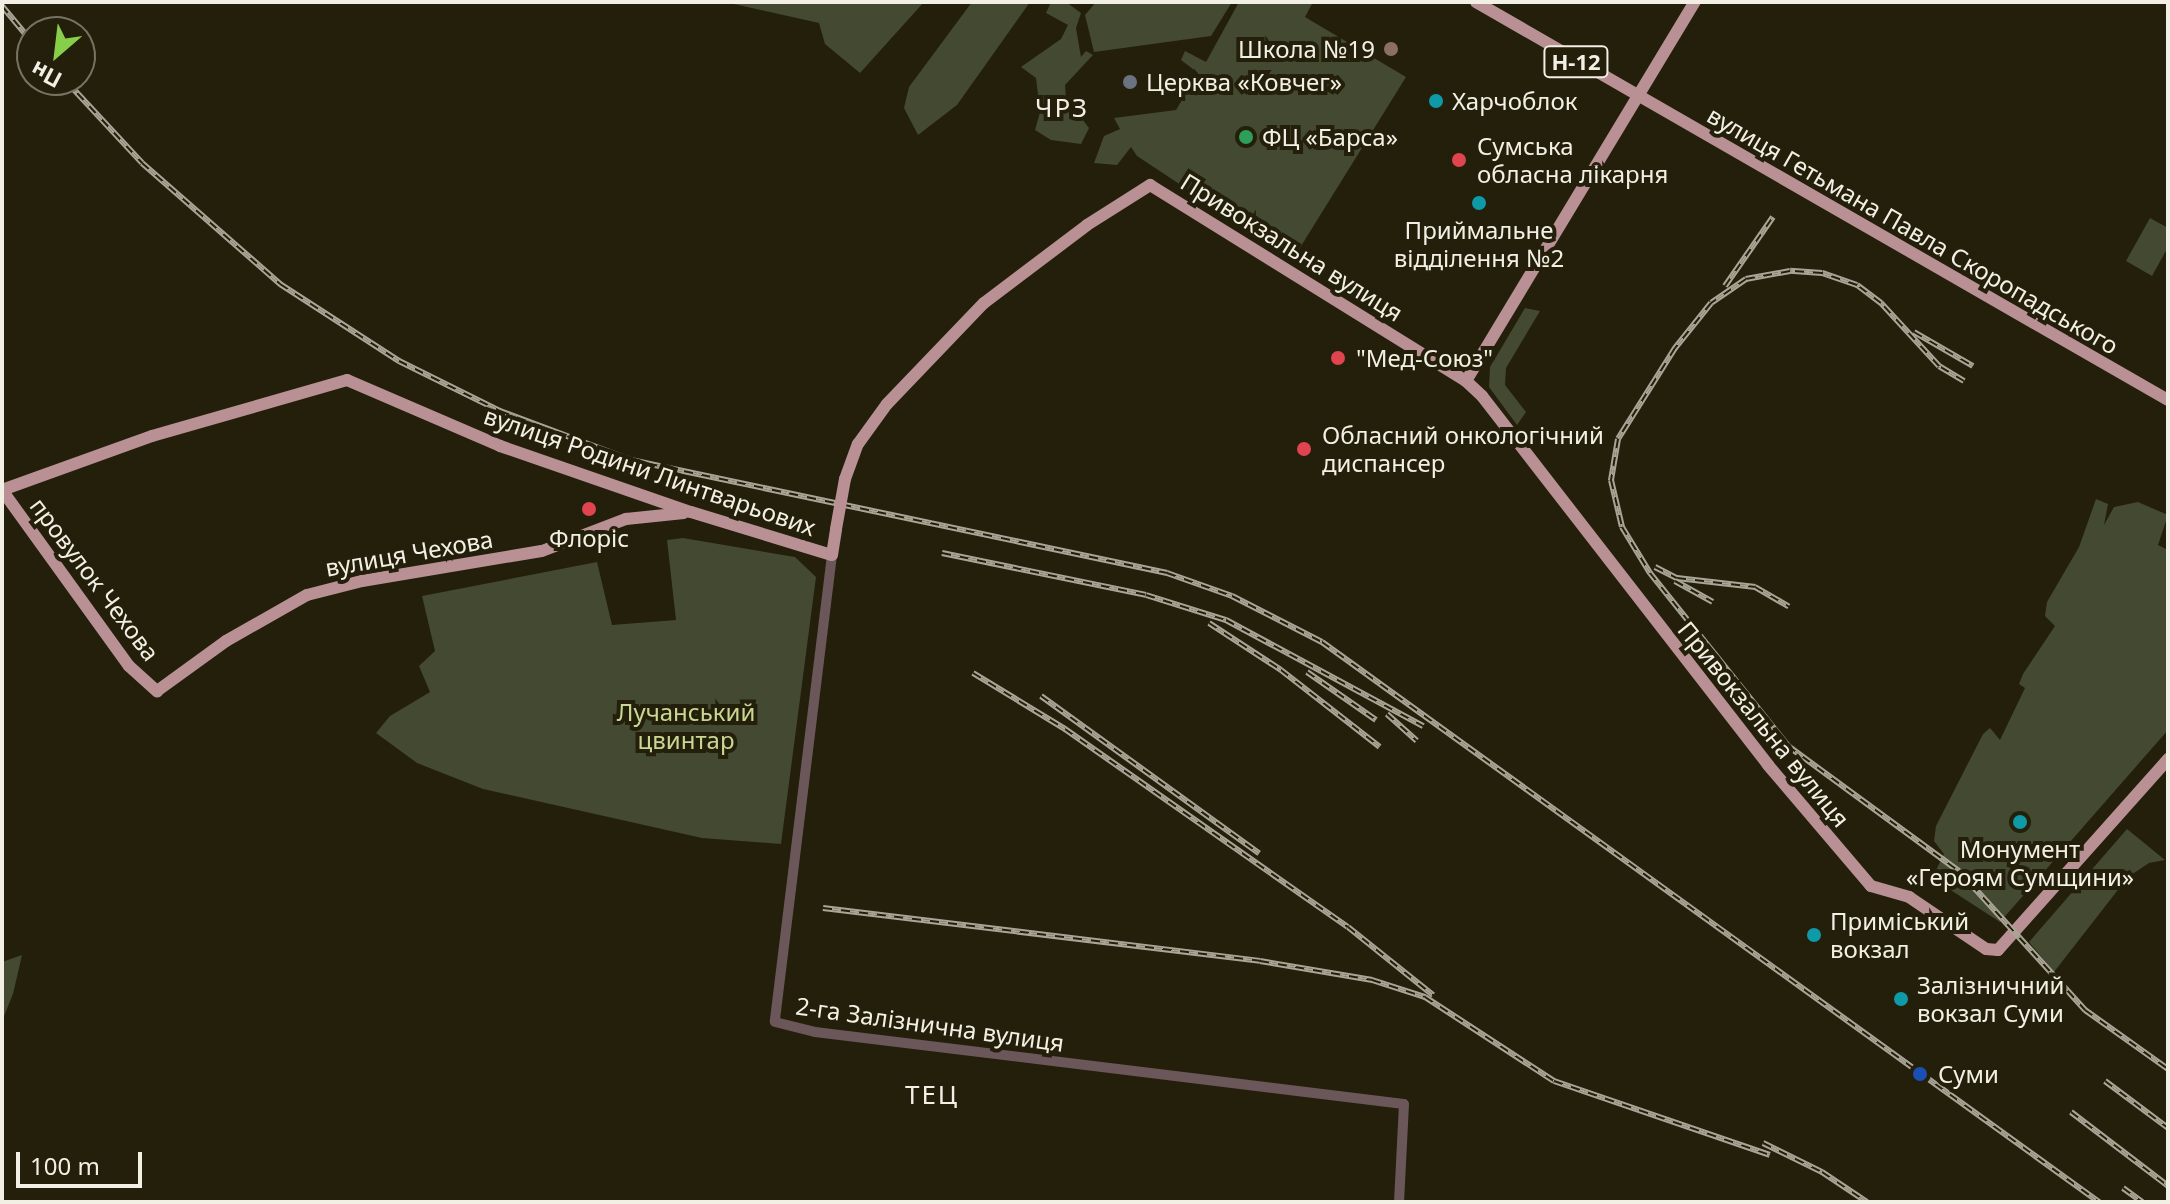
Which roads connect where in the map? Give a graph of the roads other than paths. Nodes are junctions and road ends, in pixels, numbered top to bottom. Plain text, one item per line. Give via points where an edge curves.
1 (1476, 2) edge
2 (1695, 2) edge
3 (1636, 97) junction
4 (1466, 381) junction
5 (2168, 400) edge
6 (2, 490) edge
7 (691, 512) junction
8 (832, 555) junction
9 (157, 691) joint
10 (2168, 759) edge
11 (1399, 1202) edge

1 - 3 main road, Н-12
2 - 3 main road
3 - 4 main road, Н-12
3 - 5 main road, вулиця Гетьмана Павла Скоропадського
4 - 8 main road, Привокзальна вулиця, bridge via 1150,185 984,303 868,428 845,479
4 - 10 main road, Привокзальна вулиця via 1860,879 1909,897 1986,949 2002,948
6 - 7 main road, вулиця Родини Линтварьових via 152,436 347,380 500,446
6 - 9 main road, провулок Чехова via 129,666
7 - 8 main road, вулиця Родини Линтварьових
7 - 9 main road, вулиця Чехова via 626,519 542,551 307,595 226,641
8 - 11 street, 2-га Залізнична вулиця via 775,1022 829,1034 1404,1104

